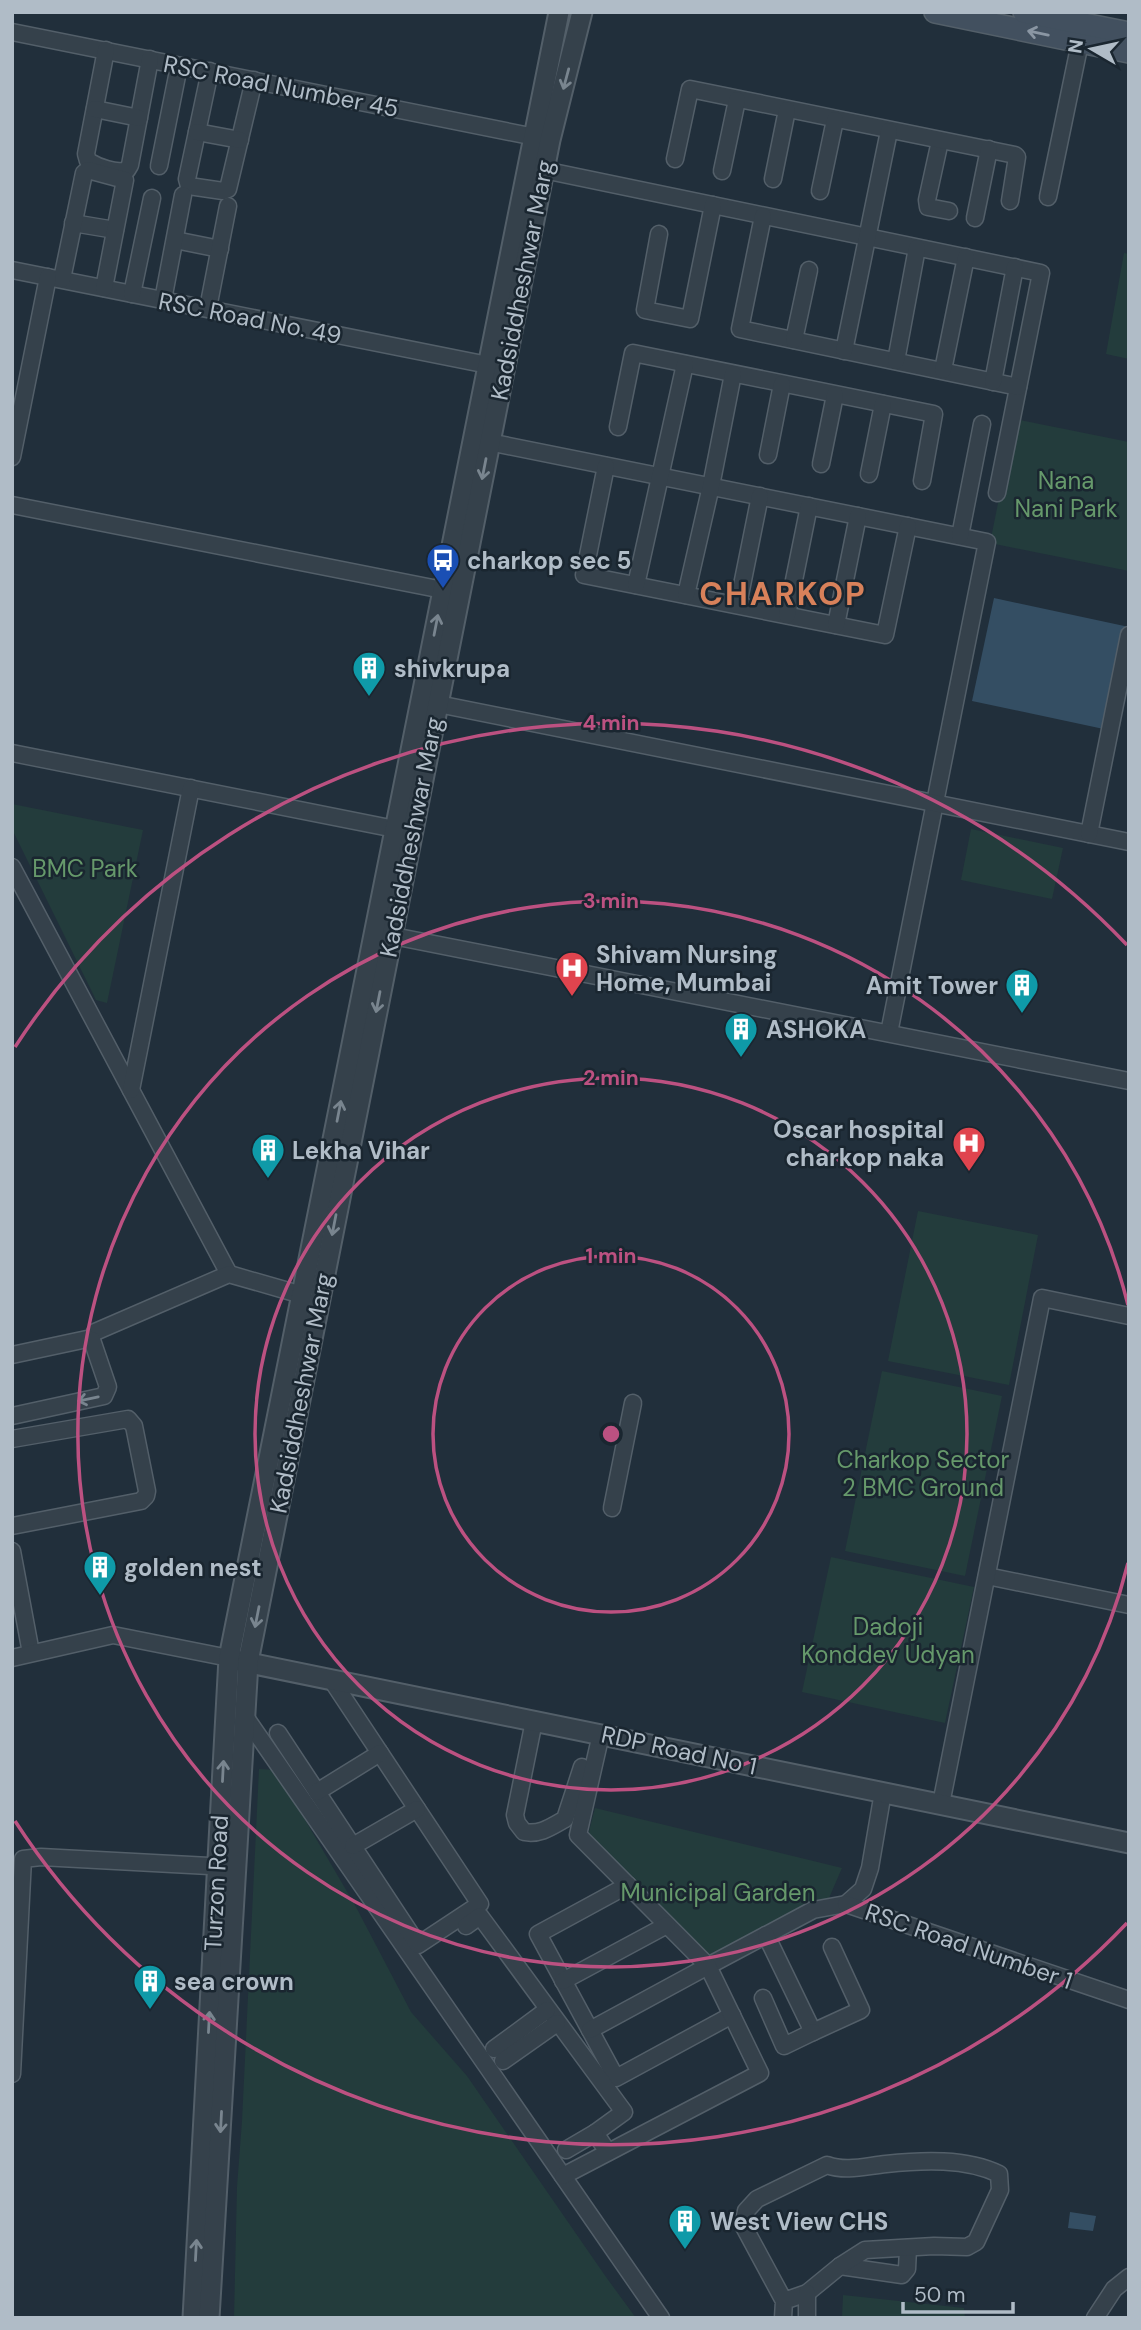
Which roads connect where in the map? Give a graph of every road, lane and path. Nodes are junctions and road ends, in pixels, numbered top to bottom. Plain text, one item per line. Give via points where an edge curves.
1 (559, 12) edge
2 (582, 12) edge
3 (1024, 12) edge
4 (945, 13) edge
5 (12, 32) edge
6 (1082, 33) junction
7 (1129, 33) edge
8 (106, 50) junction
9 (1129, 52) edge
10 (150, 59) junction
11 (179, 66) junction
12 (210, 71) junction
13 (254, 80) junction
14 (737, 100) junction
15 (95, 109) junction
16 (787, 110) junction
17 (139, 118) junction
18 (835, 120) junction
19 (889, 131) junction
20 (197, 132) junction
21 (542, 138) junction
22 (240, 140) junction
23 (940, 141) junction
24 (989, 149) junction
25 (675, 159) dead end
26 (159, 166) dead end
27 (536, 169) junction
28 (722, 171) dead end
29 (773, 179) dead end
30 (820, 191) dead end
31 (183, 195) dead end
32 (1048, 197) dead end
33 (152, 198) dead end
34 (1010, 201) dead end
35 (713, 205) junction
36 (228, 206) dead end
37 (949, 211) dead end
38 (763, 216) junction
39 (975, 218) dead end
40 (73, 223) junction
41 (115, 230) junction
42 (659, 234) dead end
43 (866, 237) junction
44 (175, 240) junction
45 (917, 248) junction
46 (220, 249) junction
47 (966, 257) junction
48 (1015, 267) junction
49 (12, 270) edge
50 (809, 270) dead end
51 (55, 278) junction
52 (104, 288) junction
53 (132, 294) junction
54 (163, 300) junction
55 (209, 303) dead end
56 (794, 340) junction
57 (844, 351) junction
58 (896, 361) junction
59 (685, 364) junction
60 (488, 365) junction
61 (943, 370) junction
62 (733, 374) junction
63 (993, 382) junction
64 (782, 384) junction
65 (1018, 387) junction
66 (835, 395) junction
67 (883, 404) junction
68 (982, 424) dead end
69 (618, 427) dead end
70 (482, 441) junction
71 (768, 455) dead end
72 (12, 457) edge
73 (821, 464) dead end
74 (606, 466) junction
75 (869, 474) dead end
76 (660, 477) junction
77 (922, 481) dead end
78 (711, 486) junction
79 (997, 493) dead end
80 (760, 496) junction
81 (12, 505) edge
82 (809, 506) junction
83 (859, 516) junction
84 (908, 526) junction
85 (960, 537) junction
86 (636, 585) junction
87 (451, 591) junction
88 (686, 595) junction
89 (738, 606) junction
90 (788, 615) junction
91 (836, 625) junction
92 (1129, 635) edge
93 (429, 702) junction
94 (12, 753) edge
95 (191, 788) junction
96 (935, 803) junction
97 (404, 830) junction
98 (1089, 834) junction
99 (1129, 842) edge
100 (12, 867) edge
101 (383, 934) junction
102 (889, 1033) junction
103 (1129, 1081) edge
104 (131, 1090) junction
105 (229, 1274) junction
106 (302, 1296) junction
107 (1129, 1316) edge
108 (95, 1332) dead end
109 (12, 1355) edge
110 (633, 1403) dead end
111 (12, 1416) edge
112 (12, 1439) edge
113 (612, 1508) dead end
114 (12, 1526) edge
115 (12, 1551) edge
116 (987, 1576) junction
117 (1129, 1605) edge
118 (31, 1653) junction
119 (12, 1658) edge
120 (238, 1660) junction
121 (331, 1679) junction
122 (244, 1715) junction
123 (534, 1721) junction
124 (278, 1732) dead end
125 (601, 1734) junction
126 (380, 1753) junction
127 (583, 1765) dead end
128 (317, 1791) junction
129 (883, 1792) junction
130 (941, 1804) junction
131 (417, 1809) junction
132 (1129, 1843) edge
133 (353, 1846) junction
134 (17, 1860) edge
135 (226, 1866) junction
136 (628, 1885) junction
137 (846, 1904) junction
138 (667, 1924) junction
139 (766, 1935) junction
140 (832, 1947) dead end
141 (413, 1959) junction
142 (708, 1966) junction
143 (564, 1981) junction
144 (763, 1998) dead end
145 (1129, 2000) edge
146 (732, 2015) junction
147 (552, 2016) junction
148 (590, 2030) junction
149 (813, 2032) junction
150 (499, 2055) dead end
151 (12, 2074) edge
152 (595, 2133) junction
153 (566, 2150) dead end
154 (608, 2152) junction
155 (563, 2176) junction
156 (908, 2248) junction
157 (840, 2266) junction
158 (1129, 2277) edge
159 (807, 2293) junction
160 (784, 2301) junction
161 (193, 2318) edge
162 (209, 2318) edge
163 (661, 2318) edge
164 (783, 2318) edge
165 (807, 2318) edge
166 (1096, 2318) edge

1 - 21 street, Kadsiddheshwar Marg
2 -> 21 street, Kadsiddheshwar Marg
3 - 6 main road
6 -> 4 main road
5 - 8 street, RSC Road Number 45
6 - 7 main road
6 - 9 main road
6 - 32 street
8 - 10 street, RSC Road Number 45
8 - 15 street
10 - 11 street, RSC Road Number 45
10 - 17 street
11 - 12 street, RSC Road Number 45
11 - 26 street
12 - 13 street, RSC Road Number 45
12 - 20 street
13 - 21 street, RSC Road Number 45
13 - 22 street
14 - 16 street
14 - 25 street via 690,89
14 - 28 street
15 - 17 street
15 - 17 street via 88,161 122,172 130,165
16 - 18 street
16 - 29 street
18 - 19 street
18 - 30 street
19 - 23 street
19 - 43 street
20 - 22 street
20 - 22 street via 189,186 228,189
21 - 27 street, Kadsiddheshwar Marg
23 - 24 street
23 - 37 street via 927,200 928,207
24 - 34 street via 1017,157
24 - 39 street
27 - 35 street
27 - 60 street, Kadsiddheshwar Marg
27 - 70 street, Kadsiddheshwar Marg
31 - 44 street
33 - 53 street
35 - 38 street
35 - 42 street via 690,319 645,310
36 - 46 street
38 - 43 street
38 - 56 street via 740,329
40 - 41 street
40 - 41 street via 88,170 125,180
40 - 51 street
41 - 52 street
43 - 45 street
43 - 57 street
44 - 46 street
44 - 54 street
45 - 47 street
45 - 58 street
46 - 55 street
47 - 48 street
47 - 61 street
48 - 63 street
48 - 65 street via 1041,273
49 - 51 street, RSC Road No. 49
50 - 56 street
51 - 52 street, RSC Road No. 49
51 - 72 street
52 - 53 street, RSC Road No. 49
53 - 54 street, RSC Road No. 49
54 - 60 street, RSC Road No. 49
56 - 57 street
57 - 58 street
58 - 61 street
59 - 62 street
59 - 69 street via 633,353
59 - 76 street
60 - 70 street, Kadsiddheshwar Marg
61 - 63 street
62 - 64 street
62 - 78 street
63 - 65 street
64 - 66 street
64 - 71 street
65 - 79 street
66 - 67 street
66 - 73 street
67 - 75 street
67 - 77 street via 934,414
68 - 85 street
70 - 74 street
70 - 87 street, Kadsiddheshwar Marg
74 - 76 street
74 - 86 street via 584,575
76 - 78 street
76 - 86 street
78 - 80 street
78 - 88 street
80 - 82 street
80 - 89 street
81 - 87 street
82 - 83 street
82 - 90 street
83 - 84 street
83 - 91 street
84 - 85 street
84 - 91 street via 886,635
85 - 96 street via 987,542
86 - 88 street
87 - 93 street, Kadsiddheshwar Marg
88 - 89 street
89 - 90 street
90 - 91 street
92 - 98 street
93 - 96 street
93 - 97 street, Kadsiddheshwar Marg
94 - 95 street
95 - 97 street
95 - 104 street
96 - 98 street
96 - 102 street
97 - 101 street, Kadsiddheshwar Marg
98 - 99 street
100 - 104 street
101 - 102 street
106 -> 101 street, Kadsiddheshwar Marg
101 -> 120 street, Kadsiddheshwar Marg
102 - 103 street
104 - 105 street
105 - 106 street
105 - 108 street
106 - 120 street, Kadsiddheshwar Marg
107 - 116 street via 1042,1298
109 -> 111 street via 92,1340 108,1387 104,1396
110 - 113 street
112 - 114 street via 128,1419 134,1426 147,1490 141,1501
115 - 118 street
116 - 117 street
116 - 130 street
118 - 119 street
118 - 120 street via 113,1634
120 - 121 street, RDP Road No 1
120 - 122 street, Turzon Road
135 -> 120 street, Turzon Road
121 - 123 street, RDP Road No 1
121 - 126 street
122 - 135 street, Turzon Road
122 - 141 street
123 - 125 street, RDP Road No 1
123 - 127 street via 515,1815 524,1832 544,1831 565,1819
124 - 128 street
125 - 129 street, RDP Road No 1
125 - 136 street via 578,1835
126 - 128 street
126 - 131 street
128 - 133 street
129 - 130 street, RDP Road No 1
129 - 137 street, RSC Road Number 1 via 870,1868 863,1889
130 - 132 street, RDP Road No 1
131 - 133 street
131 - 133 street via 480,1905 418,1945
134 - 135 street via 41,1857
134 - 151 street
161 -> 135 street, Turzon Road
135 -> 162 street, Turzon Road
136 - 138 street
136 - 143 street via 538,1934
137 - 139 street via 813,1910
137 - 145 street, RSC Road Number 1
138 - 142 street
138 - 143 street
139 - 142 street
139 - 149 street
140 - 149 street via 862,2010
141 - 147 street via 480,1916
141 - 155 street
142 - 146 street
142 - 148 street
143 - 148 street
144 - 149 street via 784,2046
146 - 148 street via 616,2078
146 - 154 street via 760,2073
147 - 150 street
147 - 152 street via 624,2112
152 - 153 street
152 - 154 street
154 - 155 street
155 - 163 street
156 - 157 street via 865,2250
156 - 157 street via 907,2269 902,2275
156 - 160 street via 967,2247 976,2242 1000,2190 999,2174 965,2164 903,2162 838,2169 827,2165 757,2199 746,2211 743,2225
157 - 159 street
158 - 166 street via 1114,2288
159 - 160 street
159 - 165 street
160 - 164 street

